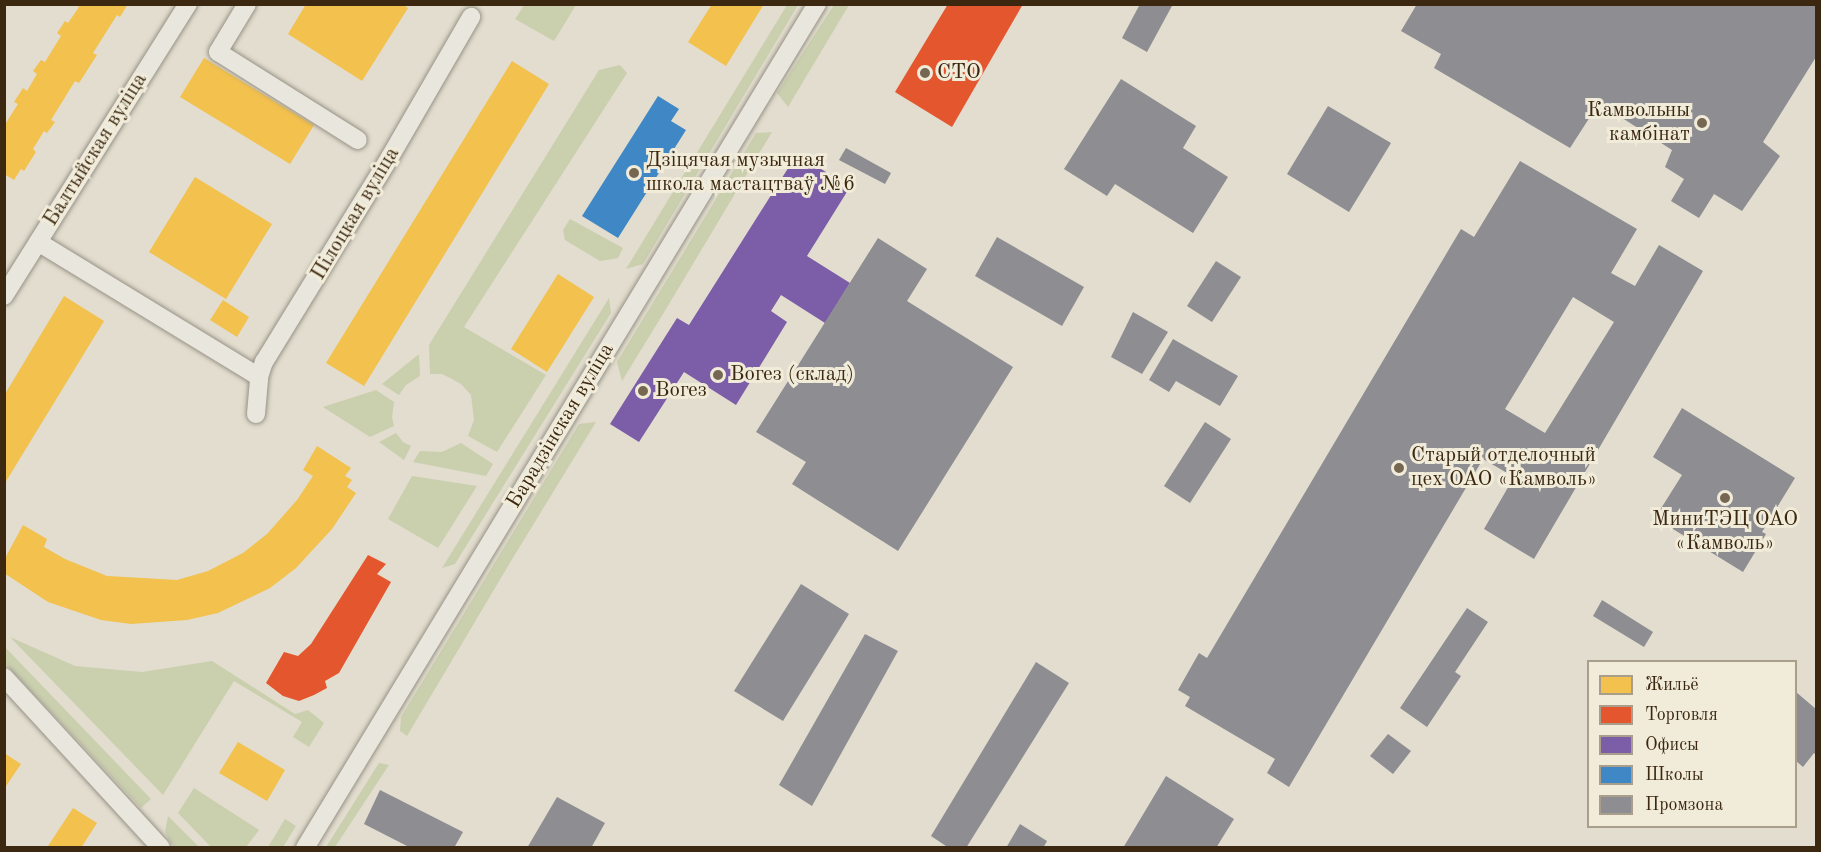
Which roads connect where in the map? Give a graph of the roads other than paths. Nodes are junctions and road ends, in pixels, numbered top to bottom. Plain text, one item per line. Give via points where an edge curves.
1 (188, 4) edge
2 (247, 4) edge
3 (817, 4) edge
4 (471, 18) dead end
5 (358, 140) dead end
6 (38, 242) junction
7 (4, 296) edge
8 (259, 377) junction
9 (256, 414) dead end
10 (4, 677) edge
11 (161, 848) edge
12 (305, 848) edge

1 - 6 street, Балтыйская вуліца
2 - 5 street via 218,52
3 - 12 street, Барадзінская вуліца
4 - 8 street, Пілоцкая вуліца via 264,362
6 - 7 street, Балтыйская вуліца
6 - 8 street
8 - 9 street, Пілоцкая вуліца
10 - 11 street

